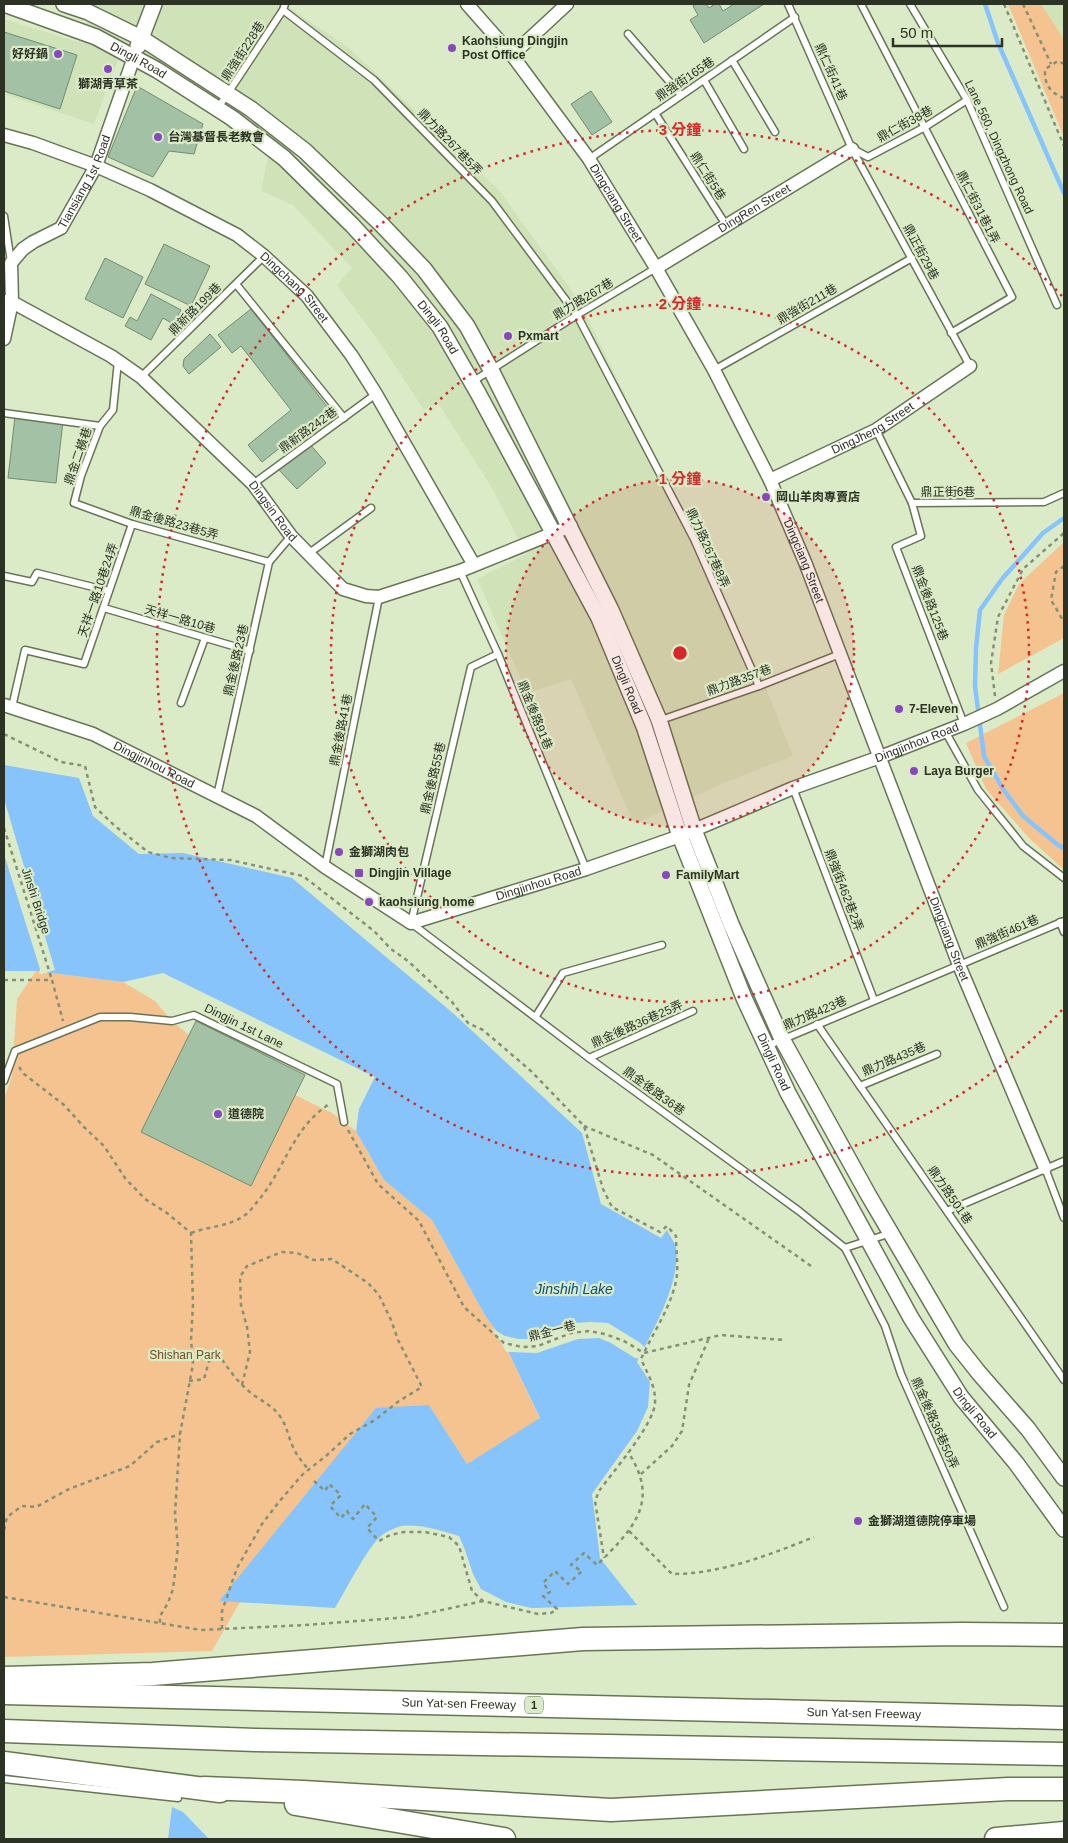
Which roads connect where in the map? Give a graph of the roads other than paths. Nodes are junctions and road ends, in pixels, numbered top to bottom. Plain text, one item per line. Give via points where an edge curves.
1 (4, 4) edge
2 (64, 4) edge
3 (154, 4) edge
4 (467, 4) edge
5 (567, 4) edge
6 (788, 4) edge
7 (861, 4) edge
8 (910, 4) edge
9 (284, 7) edge
10 (795, 17) junction
11 (628, 34) dead end
12 (141, 38) junction
13 (512, 55) junction
14 (134, 57) junction
15 (732, 60) junction
16 (704, 80) junction
17 (228, 94) junction
18 (681, 95) junction
19 (967, 100) junction
20 (218, 108) junction
21 (655, 113) junction
22 (925, 127) junction
23 (775, 132) dead end
24 (4, 135) edge
25 (744, 149) dead end
26 (852, 149) junction
27 (589, 158) junction
28 (96, 166) junction
29 (4, 216) edge
30 (726, 225) junction
31 (264, 256) junction
32 (912, 258) junction
33 (11, 263) junction
34 (656, 268) junction
35 (236, 284) junction
36 (8, 302) edge
37 (1057, 305) dead end
38 (577, 315) junction
39 (951, 333) junction
40 (4, 339) edge
41 (118, 361) junction
42 (970, 366) joint
43 (491, 370) junction
44 (714, 370) junction
45 (141, 377) junction
46 (472, 382) junction
47 (376, 394) junction
48 (4, 413) edge
49 (344, 418) junction
50 (100, 426) junction
51 (876, 430) junction
52 (770, 480) junction
53 (253, 484) junction
54 (1064, 493) edge
55 (912, 503) junction
56 (74, 504) joint
57 (371, 508) dead end
58 (132, 524) junction
59 (571, 526) junction
60 (554, 533) junction
61 (291, 536) junction
62 (308, 554) junction
63 (270, 562) junction
64 (474, 565) junction
65 (460, 571) junction
66 (4, 576) edge
67 (110, 591) junction
68 (379, 597) junction
69 (104, 608) junction
70 (205, 638) junction
71 (250, 651) junction
72 (498, 654) junction
73 (840, 654) junction
74 (1064, 671) edge
75 (759, 686) junction
76 (181, 704) dead end
77 (8, 706) edge
78 (659, 720) junction
79 (964, 724) junction
80 (644, 726) junction
81 (945, 731) junction
82 (880, 756) junction
83 (793, 788) junction
84 (218, 796) junction
85 (687, 833) junction
86 (325, 867) junction
87 (586, 869) junction
88 (1064, 878) edge
89 (1062, 921) edge
90 (411, 923) junction
91 (1064, 932) edge
92 (662, 945) dead end
93 (959, 965) junction
94 (874, 1000) junction
95 (693, 1011) dead end
96 (536, 1016) junction
97 (817, 1024) junction
98 (782, 1039) junction
99 (766, 1047) junction
100 (937, 1054) dead end
101 (589, 1058) junction
102 (4, 1082) edge
103 (860, 1086) junction
104 (344, 1122) road end
105 (1064, 1161) edge
106 (1045, 1168) junction
107 (947, 1211) junction
108 (1064, 1218) edge
109 (891, 1233) junction
110 (869, 1240) junction
111 (845, 1248) junction
112 (1064, 1380) edge
113 (1064, 1478) edge
114 (1064, 1529) edge
115 (1004, 1607) dead end
116 (1064, 1635) edge
117 (4, 1678) edge
118 (4, 1693) edge
119 (1064, 1718) edge
120 (4, 1731) edge
121 (1064, 1754) edge
122 (4, 1763) edge
123 (4, 1779) edge
124 (204, 1788) junction
125 (1064, 1789) edge
126 (178, 1798) dead end
127 (1064, 1833) edge
128 (504, 1839) edge
129 (996, 1839) edge

1 - 14 street, Dingli Road via 96,37
2 - 12 street, Dingli Road
3 - 12 street, Tiansiang 1st Road
4 - 13 street, Dingciang Street
5 - 13 street
6 - 10 lane, 鼎仁街41巷
7 - 22 lane, 鼎仁街31巷1弄
8 - 19 lane, Lane 560, Dingzhong Road
9 - 17 lane, 鼎強街228巷
9 - 38 lane, 鼎力路267巷5弄 via 374,80 492,201
10 - 15 lane, 鼎強街165巷
10 - 26 lane, 鼎仁街41巷
11 - 18 lane
12 - 14 street, Tiansiang 1st Road
12 - 17 street, Dingli Road
13 - 27 street, Dingciang Street
14 - 20 street, Dingli Road
14 - 28 street, Tiansiang 1st Road
15 - 16 lane, 鼎強街165巷
15 - 23 lane
16 - 18 lane, 鼎強街165巷
16 - 25 lane
17 - 20 lane, 鼎強街228巷
17 - 43 street, Dingli Road via 305,151 424,269 467,326
18 - 21 lane, 鼎強街165巷
19 - 22 lane, 鼎仁街38巷
19 - 37 lane, Lane 560, Dingzhong Road
20 - 46 street, Dingli Road via 284,158 352,225 440,327
21 - 27 lane, 鼎強街165巷
21 - 30 lane, 鼎仁街5巷
22 - 26 lane, 鼎仁街38巷 via 868,157
22 - 39 lane, 鼎仁街31巷1弄 via 1012,297
24 - 28 street, Dingchang Street
26 - 30 street, DingRen Street
26 - 32 lane, 鼎正街29巷
27 - 34 street, Dingciang Street
28 - 31 street, Dingchang Street via 237,235
28 - 33 street, Tiansiang 1st Road via 61,228 33,242
29 - 33 lane
30 - 34 street, DingRen Street
31 - 35 lane, 鼎新路199巷
31 - 47 street, Dingchang Street via 307,296
32 - 39 lane, 鼎正街29巷
32 - 44 lane, 鼎強街211巷
33 - 36 street
34 - 38 lane, 鼎力路267巷
34 - 44 street, Dingciang Street
35 - 45 lane, 鼎新路199巷
35 - 49 lane
36 - 40 street
36 - 41 street, Dingsin Road
38 - 43 lane, 鼎力路267巷
38 - 75 lane, 鼎力路267巷8弄 via 694,540
39 - 42 lane, 鼎正街29巷
41 - 45 street, Dingsin Road
41 - 50 lane, 鼎金二橫巷 via 113,410
42 - 51 street, DingJheng Street
43 - 46 lane, 鼎力路267巷
43 - 59 street, Dingli Road
44 - 52 street, Dingciang Street
45 - 53 street, Dingsin Road
46 - 60 street, Dingli Road
47 - 49 lane, 鼎新路242巷
47 - 64 street, Dingchang Street
48 - 50 lane
49 - 53 lane, 鼎新路242巷
50 - 56 lane, 鼎金二橫巷
51 - 52 street, DingJheng Street
51 - 55 lane, 鼎正街6巷
52 - 73 street, Dingciang Street
53 - 61 street, Dingsin Road
54 - 55 lane, 鼎正街6巷 via 1044,502
55 - 79 lane, 鼎金後路125巷 via 921,536 896,547
56 - 58 lane, 鼎金後路23巷5弄
57 - 62 lane
58 - 63 lane, 鼎金後路23巷5弄
58 - 67 lane, 天祥一路10巷24弄
59 - 60 street, Dingsin Road
59 - 78 street, Dingli Road
60 - 64 street, Dingsin Road
60 - 80 street, Dingli Road via 599,618
61 - 62 street, Dingsin Road
61 - 63 lane, 鼎金後路23巷
62 - 68 street, Dingsin Road via 343,589
63 - 71 lane, 鼎金後路23巷
64 - 65 street, Dingsin Road
65 - 68 street, Dingsin Road
65 - 72 lane, 鼎金後路91巷
66 - 67 lane via 32,582 37,574
67 - 69 lane, 天祥一路10巷24弄
68 - 86 lane, 鼎金後路41巷
69 - 70 lane, 天祥一路10巷
69 - 77 lane, 天祥一路10巷24弄 via 84,664 25,650
70 - 71 lane, 天祥一路10巷
70 - 76 lane
71 - 84 lane, 鼎金後路23巷
72 - 87 lane, 鼎金後路91巷
72 - 90 lane, 鼎金後路55巷 via 471,667
73 - 75 lane, 鼎力路357巷
73 - 82 street, Dingciang Street
74 - 79 street, Dingjinhou Road
75 - 78 lane, 鼎力路357巷
77 - 84 street, Dingjinhou Road via 93,734
78 - 80 lane, 鼎力路357巷
78 - 85 street, Dingli Road
79 - 81 street, Dingjinhou Road
80 - 85 street, Dingli Road
81 - 82 street, Dingjinhou Road
81 - 88 lane via 978,790 1023,846
82 - 83 street, Dingjinhou Road
82 - 93 street, Dingciang Street
83 - 85 street, Dingjinhou Road
83 - 94 lane, 鼎強街462巷2弄
84 - 86 street, Dingjinhou Road via 256,816
85 - 87 street, Dingjinhou Road
85 - 98 street, Dingli Road
85 - 99 street, Dingli Road via 744,998
86 - 90 street, Dingjinhou Road
87 - 90 street, Dingjinhou Road
89 - 91 lane
89 - 93 lane, 鼎強街461巷
90 - 96 lane, 鼎金後路36巷
92 - 96 lane via 563,973
93 - 94 lane, 鼎強街461巷
93 - 106 street, Dingciang Street
94 - 97 lane, 鼎力路423巷
95 - 101 lane, 鼎金後路36巷25弄
96 - 101 lane, 鼎金後路36巷
97 - 98 lane, 鼎力路423巷
97 - 103 lane, 鼎力路501巷
98 - 99 lane, 鼎力路423巷
98 - 109 street, Dingli Road
99 - 110 street, Dingli Road
100 - 103 lane, 鼎力路435巷
101 - 111 lane, 鼎金後路36巷
102 - 104 lane, Dingjin 1st Lane via 15,1051 100,1017 172,1021 194,1015 337,1084
103 - 107 lane, 鼎力路501巷
105 - 106 lane
106 - 107 lane
106 - 108 lane
107 - 112 lane, 鼎力路501巷
109 - 110 lane
109 - 113 street, Dingli Road via 956,1344 1028,1429
110 - 111 lane
110 - 114 street, Dingli Road via 910,1318 961,1397 1016,1463
111 - 115 lane, 鼎金後路36巷50弄 via 885,1326 901,1374
116 - 117 highway via 583,1639 153,1674
118 - 119 highway, Sun Yat-sen Freeway / 1
120 - 121 highway via 266,1740
122 - 124 highway
123 - 126 lane
124 - 125 highway via 611,1810 1008,1789
124 - 128 highway
127 - 129 highway

